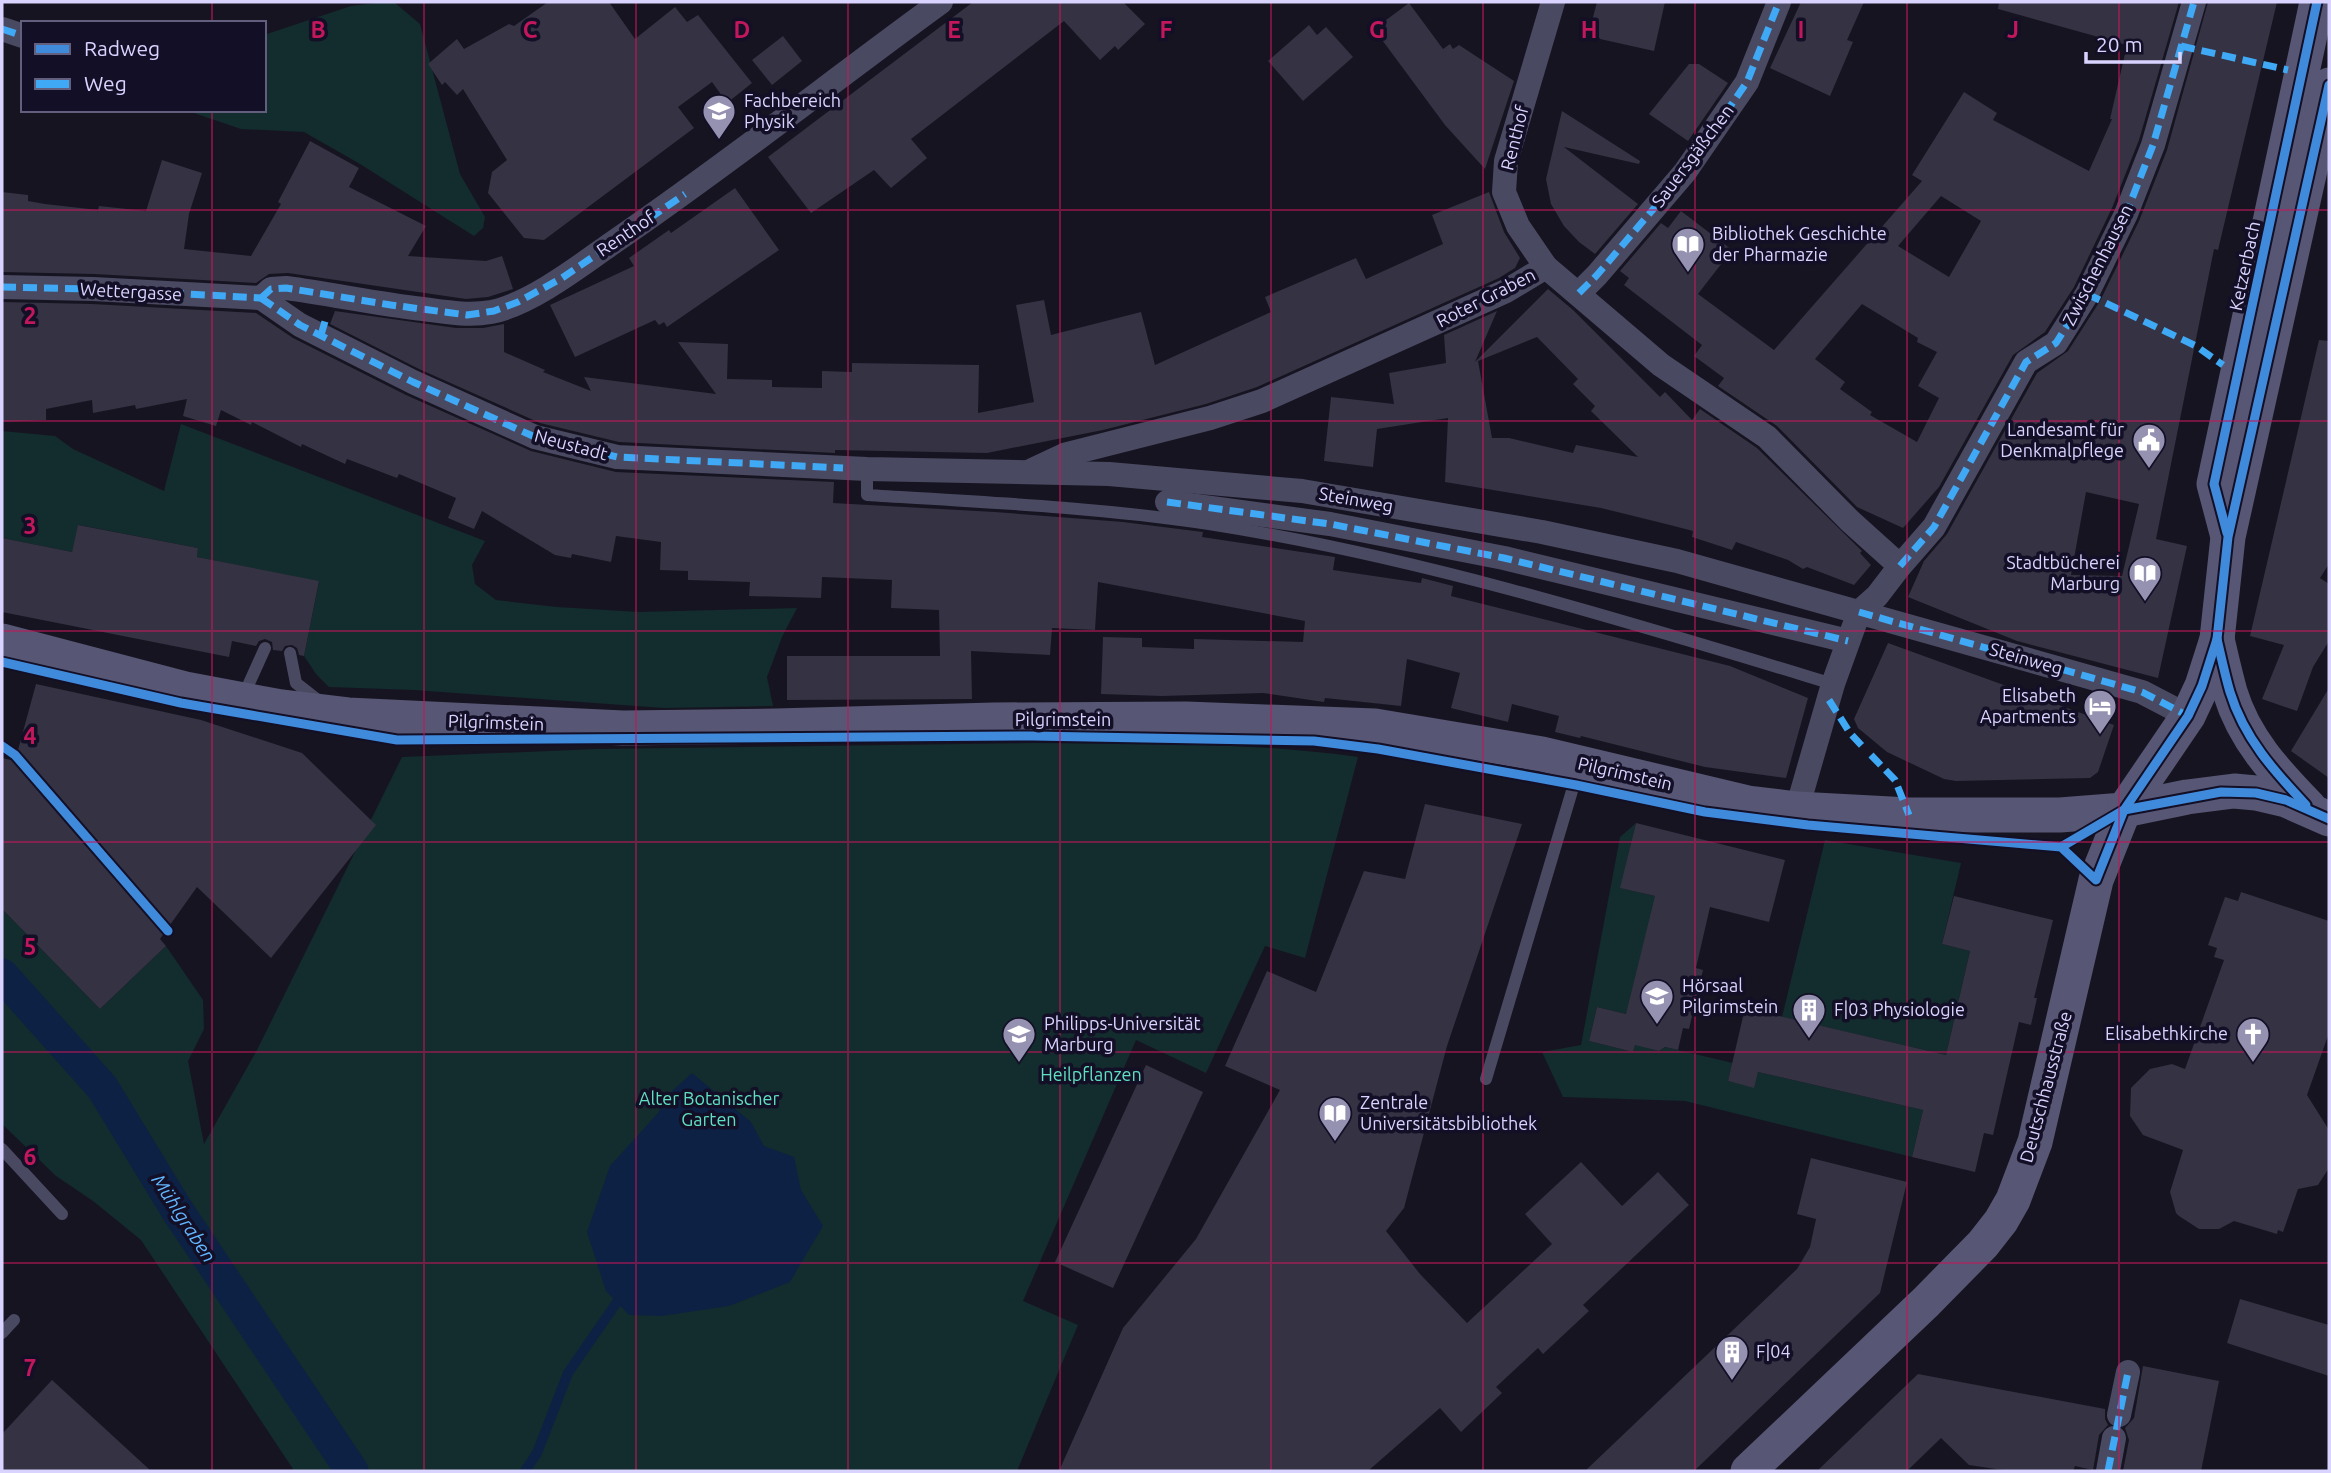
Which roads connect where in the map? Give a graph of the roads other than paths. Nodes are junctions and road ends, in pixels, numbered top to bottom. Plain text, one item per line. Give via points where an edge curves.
1 (941, 2) edge
2 (1553, 2) edge
3 (1779, 2) edge
4 (2194, 2) edge
5 (2317, 2) edge
6 (2, 29) edge
7 (21, 35) edge
8 (2329, 85) edge
9 (1546, 267) junction
10 (2, 287) edge
11 (1579, 293) junction
12 (261, 298) junction
13 (855, 468) junction
14 (1030, 472) junction
15 (1167, 502) dead end
16 (2228, 537) junction
17 (1900, 566) junction
18 (1859, 612) junction
19 (2217, 639) junction
20 (2, 641) edge
21 (1848, 641) junction
22 (265, 648) dead end
23 (290, 653) dead end
24 (1833, 684) junction
25 (289, 695) junction
26 (242, 700) junction
27 (2188, 716) junction
28 (1580, 764) junction
29 (1797, 809) junction
30 (2124, 810) junction
31 (2321, 816) edge
32 (1486, 1079) dead end
33 (2, 1149) edge
34 (62, 1214) dead end
35 (14, 1320) dead end
36 (2, 1333) edge
37 (2128, 1372) dead end
38 (1748, 1471) edge
39 (2108, 1471) edge

1 - 12 street, Renthof via 685,194 519,302 467,314 286,288 271,289
2 - 9 street, Renthof via 1506,161 1504,192 1518,226
3 - 11 street, Sauersgäßchen via 1740,93 1685,172
4 - 17 street, Zwischenhausen via 2153,145 2087,294 2056,343 2026,362 1934,527
5 - 16 main road, Ketzerbach via 2214,484
6 - 7 street
8 - 16 main road, Ketzerbach
9 - 11 street, Roter Graben
9 - 14 street, Roter Graben via 1507,291 1262,401 1064,454
10 - 12 street, Wettergasse
11 - 17 street, Roter Graben via 1661,365 1767,437
12 - 13 street, Neustadt via 300,325 324,327 413,382 535,437 617,457
13 - 14 street, Steinweg
13 - 24 lane via 867,495 1101,510 1314,544 1585,612
14 - 18 street, Steinweg via 1302,491 1677,561
15 - 21 street via 1330,524 1504,558
16 - 19 main road, Ketzerbach
17 - 18 street
18 - 21 street
18 - 27 street, Steinweg via 2142,692
19 - 27 main road, Ketzerbach
19 - 31 main road via 2230,693 2249,734 2273,770
20 - 26 main road, Pilgrimstein
21 - 24 street
22 - 26 lane
23 - 25 lane
24 - 29 street
25 - 26 main road, Pilgrimstein
25 - 28 main road, Pilgrimstein via 348,715 623,728 1186,719 1375,726
27 - 30 main road, Ketzerbach
28 - 29 main road, Pilgrimstein via 1748,803
28 - 32 lane
29 - 30 main road, Pilgrimstein via 1998,816
30 - 31 main road, Pilgrimstein via 2234,791 2286,800
30 - 38 main road, Deutschhausstraße via 2096,880 2035,1142 2013,1200 1983,1244
33 - 34 lane
35 - 36 lane
37 - 39 street

